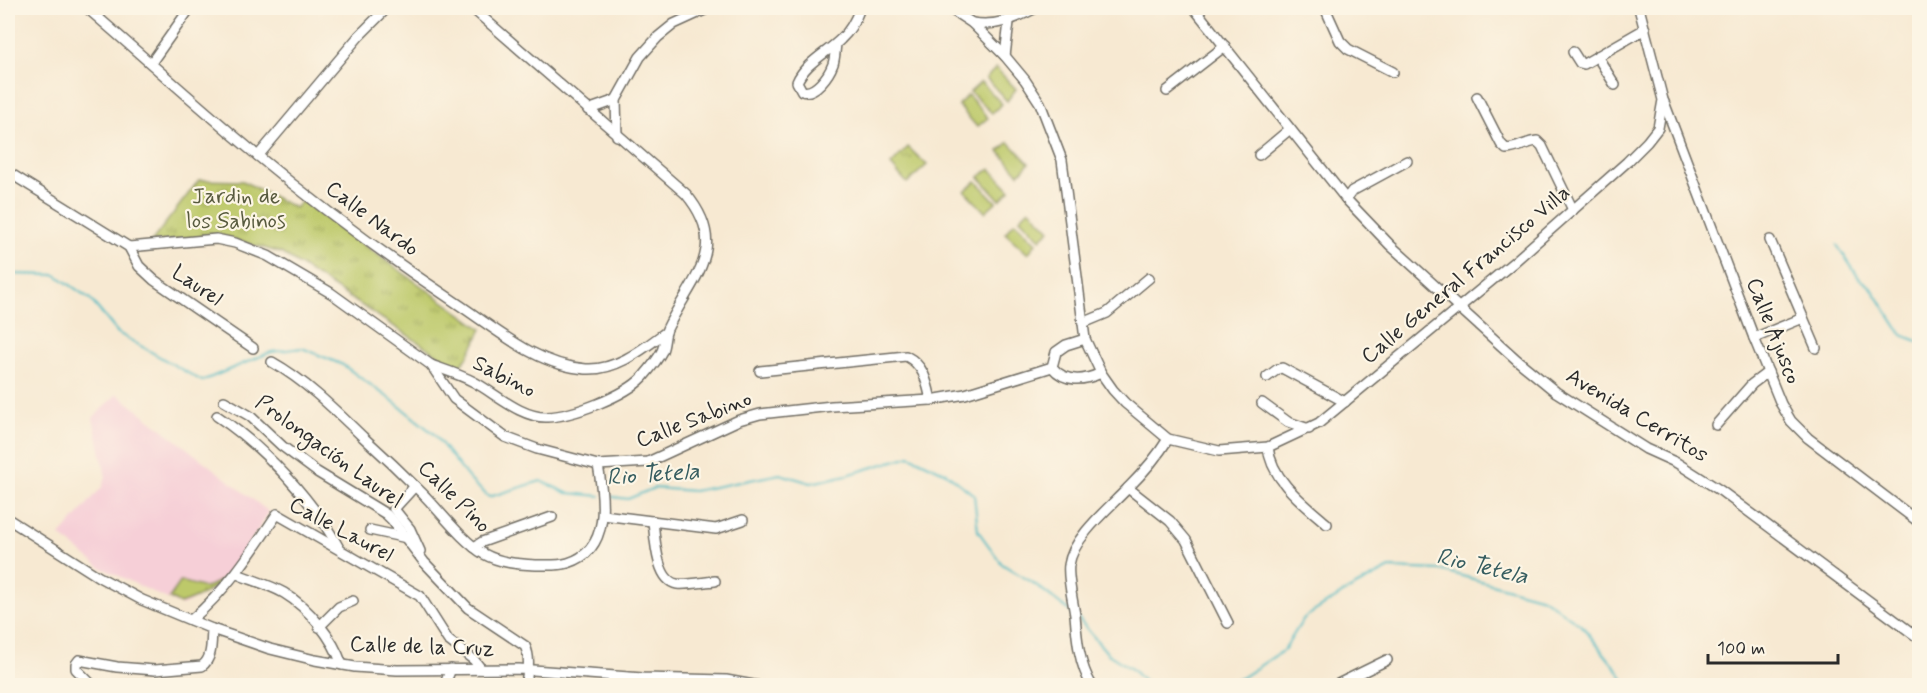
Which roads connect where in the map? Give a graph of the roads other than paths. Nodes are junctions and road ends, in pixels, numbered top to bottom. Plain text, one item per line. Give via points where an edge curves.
1 (87, 8) edge
2 (190, 8) edge
3 (387, 8) edge
4 (472, 8) edge
5 (860, 8) edge
6 (949, 8) edge
7 (1036, 8) edge
8 (1194, 8) edge
9 (1325, 8) edge
10 (1638, 8) edge
11 (704, 9) edge
12 (1009, 22) junction
13 (972, 23) junction
14 (1645, 29) junction
15 (836, 44) junction
16 (1225, 46) junction
17 (1574, 52) dead end
18 (1005, 56) junction
19 (1597, 56) junction
20 (151, 63) junction
21 (1393, 72) dead end
22 (1615, 85) dead end
23 (1167, 91) dead end
24 (1478, 97) dead end
25 (616, 100) junction
26 (1663, 100) junction
27 (588, 110) junction
28 (1290, 129) junction
29 (617, 136) junction
30 (1259, 154) dead end
31 (258, 156) junction
32 (1407, 161) dead end
33 (8, 172) edge
34 (1346, 199) junction
35 (1573, 210) junction
36 (1770, 240) dead end
37 (129, 247) junction
38 (1149, 278) dead end
39 (1459, 307) junction
40 (1803, 318) junction
41 (1083, 323) junction
42 (666, 332) junction
43 (1754, 338) junction
44 (1085, 339) junction
45 (253, 348) dead end
46 (1816, 348) dead end
47 (641, 351) junction
48 (272, 362) dead end
49 (431, 365) junction
50 (651, 366) junction
51 (1052, 367) junction
52 (760, 370) dead end
53 (1768, 372) junction
54 (1101, 373) junction
55 (1267, 377) dead end
56 (931, 400) junction
57 (224, 401) dead end
58 (1344, 402) junction
59 (1262, 403) dead end
60 (217, 416) dead end
61 (1716, 425) dead end
62 (1309, 429) junction
63 (1168, 439) junction
64 (1268, 447) junction
65 (598, 465) junction
66 (415, 486) junction
67 (1128, 488) junction
68 (603, 512) junction
69 (552, 517) dead end
70 (8, 519) edge
71 (743, 520) dead end
72 (653, 521) junction
73 (1920, 523) edge
74 (1327, 524) dead end
75 (370, 530) dead end
76 (406, 538) junction
77 (474, 547) junction
78 (341, 552) junction
79 (424, 562) junction
80 (237, 574) junction
81 (715, 581) dead end
82 (353, 601) dead end
83 (191, 620) junction
84 (1228, 623) dead end
85 (319, 627) junction
86 (212, 629) junction
87 (1920, 639) edge
88 (1386, 660) dead end
89 (342, 665) junction
90 (452, 669) junction
91 (481, 669) junction
92 (528, 670) junction
93 (93, 685) edge
94 (444, 686) edge
95 (525, 686) edge
96 (759, 686) edge
97 (1092, 686) edge
98 (1334, 686) edge

1 - 20 street, Calle Nardo
2 - 20 street
3 - 31 street
4 - 27 street, Sabino
5 - 15 street via 852,26
6 - 13 street
7 - 12 street
8 - 16 street, Avenida Cerritos
9 - 21 street via 1340,41 1348,49
10 - 14 street, Calle General Francisco Villa
11 - 25 street via 674,24 649,46
12 - 13 street
12 - 18 street
13 - 18 street
14 - 19 street
14 - 26 street, Calle General Francisco Villa
15 - 15 street via 800,76 797,82 802,91 811,91 828,74
16 - 23 street
16 - 28 street, Avenida Cerritos
17 - 19 street via 1582,64
18 - 41 street via 1040,103 1062,160
19 - 22 street
20 - 31 street, Calle Nardo
24 - 35 street via 1506,149 1537,141 1542,146
25 - 27 street
25 - 29 street
26 - 35 street, Calle General Francisco Villa via 1658,128 1647,142
26 - 43 street, Calle Ajusco
27 - 29 street, Sabino
28 - 30 street
28 - 34 street, Avenida Cerritos
29 - 42 street, Sabino via 686,194 699,210 706,229 705,258
31 - 47 street, Calle Nardo via 401,266 544,359 588,369 618,362
32 - 34 street via 1352,191
33 - 37 street
34 - 39 street, Avenida Cerritos
35 - 39 street, Calle General Francisco Villa
36 - 40 street
37 - 45 street, Laurel via 139,266 154,280
37 - 49 street, Calle Sabino via 216,239 235,243 268,256 331,293
38 - 41 street via 1107,313
39 - 58 street, Calle General Francisco Villa
39 - 87 street, Avenida Cerritos via 1556,392 1721,491
40 - 43 street
40 - 46 street
41 - 44 street
42 - 47 street, Calle Nardo
42 - 50 street, Sabino via 661,353
43 - 53 street, Calle Ajusco
44 - 51 street via 1056,352
44 - 54 street
47 - 50 street
48 - 66 street, Calle Pino via 330,406
49 - 50 street, Sabino via 472,381 523,411 545,417 568,414 605,401 642,378
49 - 65 street, Calle Sabino via 454,399 505,437
51 - 54 street via 1072,380
51 - 56 street, Calle Sabino via 965,394
52 - 56 street via 906,356 920,367
53 - 61 street via 1752,384
53 - 73 street, Calle Ajusco via 1791,421 1808,438
54 - 63 street via 1125,403
55 - 58 street via 1282,368
56 - 65 street, Calle Sabino via 760,414 648,462
57 - 76 street, Prolongación Laurel via 258,422 282,446 317,471 386,514
58 - 62 street, Calle General Francisco Villa
59 - 62 street via 1288,422
60 - 78 street via 298,489
62 - 64 street, Calle General Francisco Villa
63 - 64 street, Calle General Francisco Villa via 1219,451
63 - 67 street
64 - 74 street via 1270,461 1282,481
65 - 68 street, Calle Pino
66 - 77 street, Calle Pino
66 - 79 street via 394,509 412,533
67 - 84 street via 1170,521 1186,540
67 - 97 street via 1087,529 1069,565 1078,650
68 - 72 street
68 - 77 street, Calle Pino via 592,546 568,563 534,565 494,560
69 - 77 street
70 - 83 street, Calle de la Cruz via 99,577
71 - 72 street via 716,529
72 - 81 street via 658,558 668,580 675,584
75 - 76 street
76 - 79 street, Calle Laurel
78 - 80 street, Calle Laurel via 277,514
78 - 91 street, Calle Laurel via 420,596 448,640
79 - 92 street, Calle Laurel via 468,608 522,643 528,653
80 - 83 street, Calle Laurel
80 - 85 street via 299,603
82 - 85 street via 339,607
83 - 86 street, Calle de la Cruz
85 - 89 street
86 - 89 street, Calle de la Cruz via 270,649
86 - 93 street via 210,655 202,666 156,670 80,660 76,669
88 - 98 street
89 - 90 street, Calle de la Cruz
90 - 91 street, Calle de la Cruz
90 - 94 street
91 - 92 street, Calle de la Cruz
92 - 95 street
92 - 96 street, Calle de la Cruz via 726,680

